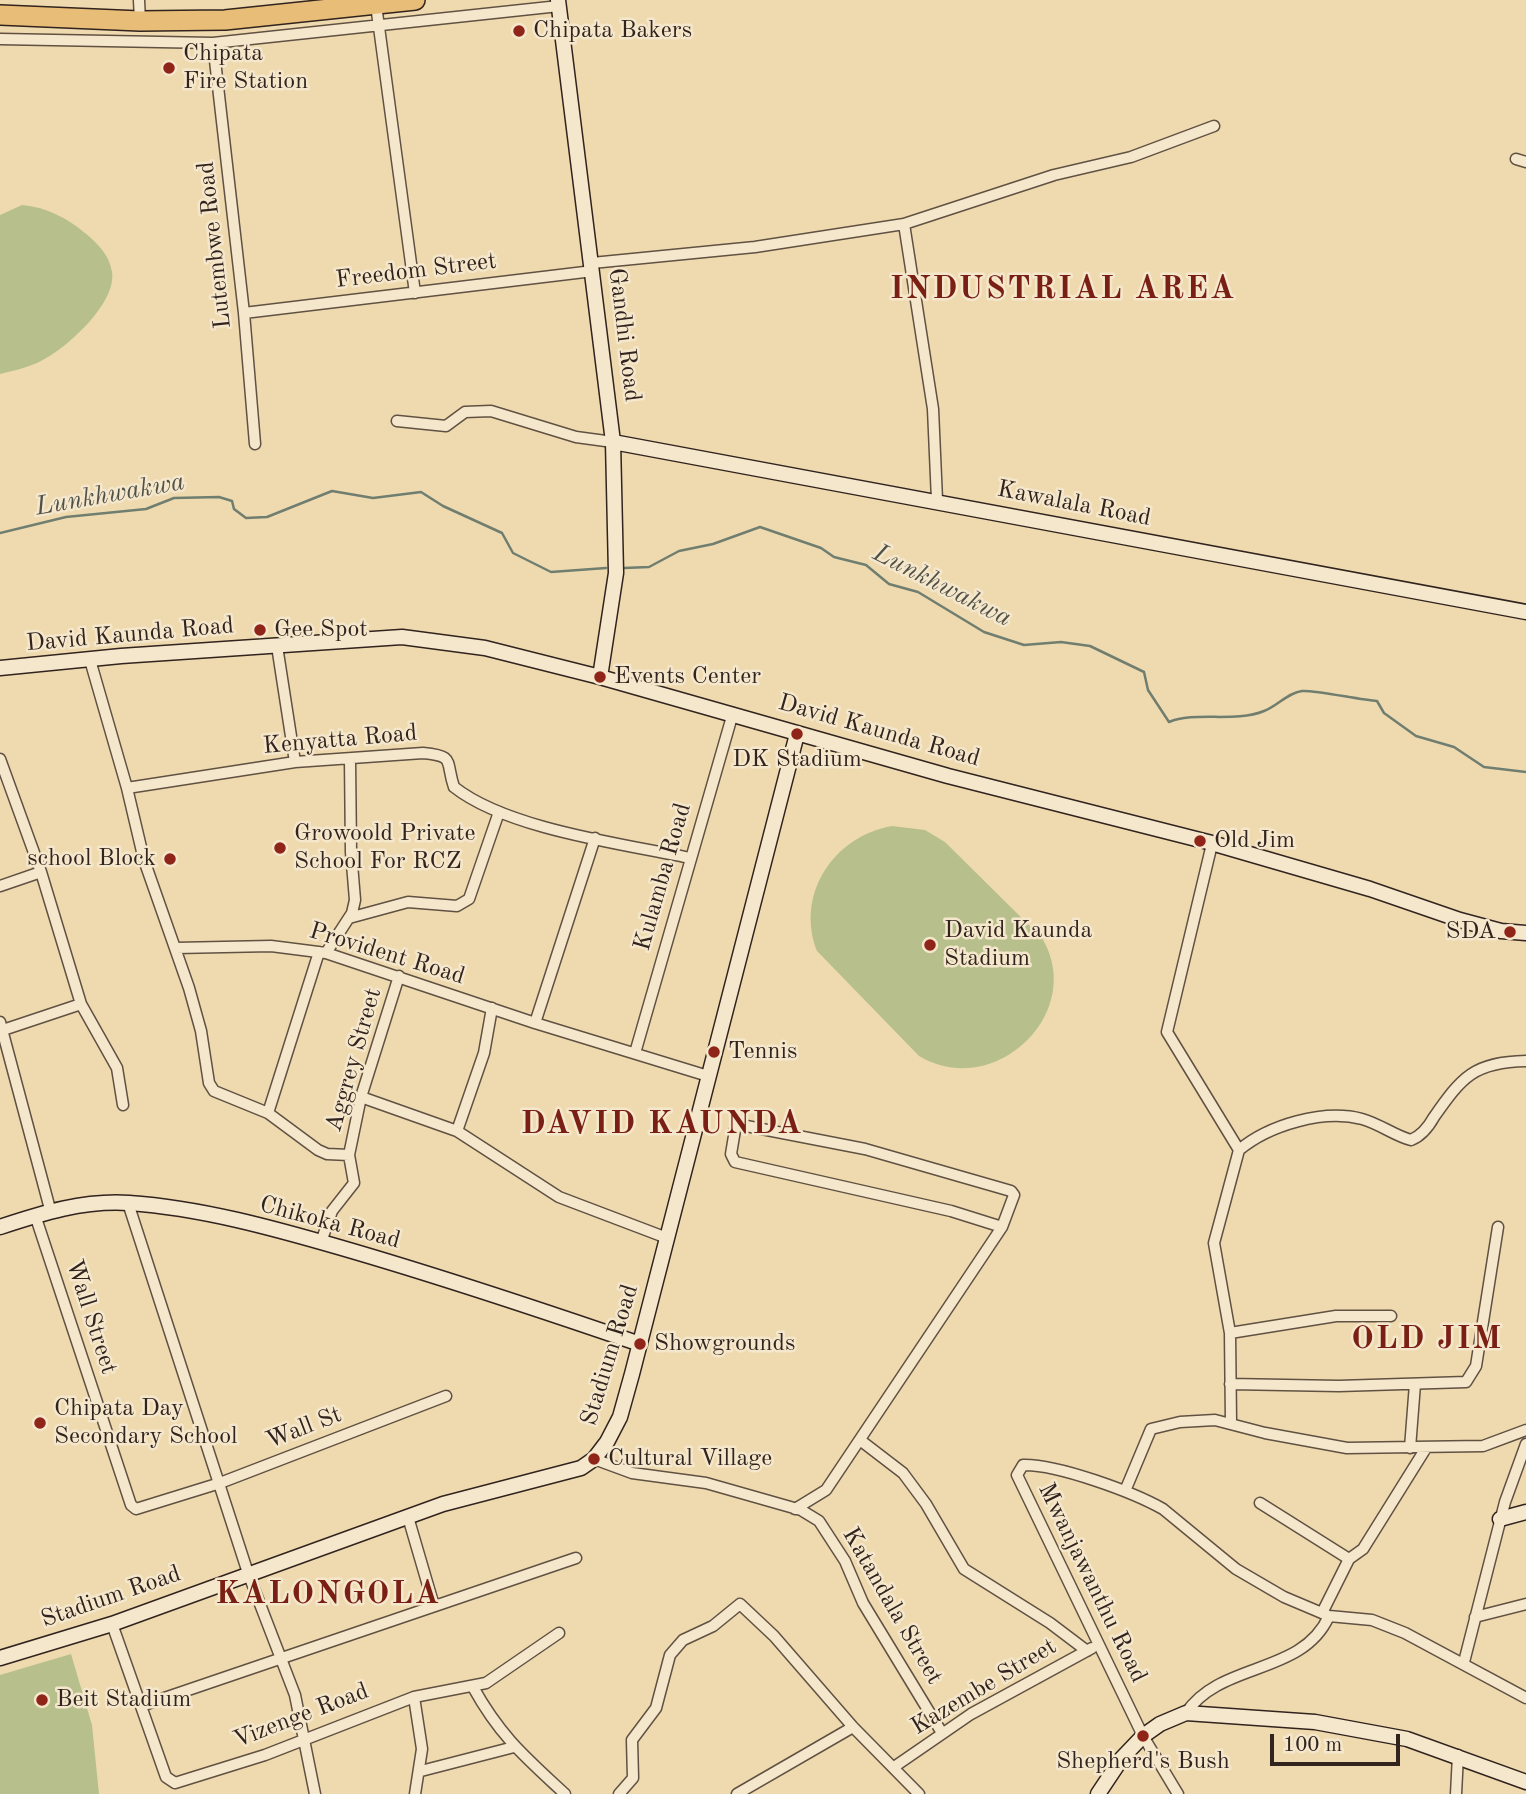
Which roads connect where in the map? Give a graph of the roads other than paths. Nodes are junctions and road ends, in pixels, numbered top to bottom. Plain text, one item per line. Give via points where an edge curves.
1 (139, 0) edge
2 (415, 0) edge
3 (558, 3) edge
4 (295, 7) edge
5 (377, 14) junction
6 (0, 15) edge
7 (140, 21) junction
8 (0, 39) edge
9 (212, 43) junction
10 (1214, 126) dead end
11 (904, 224) junction
12 (592, 267) junction
13 (415, 293) junction
14 (244, 313) junction
15 (397, 421) dead end
16 (613, 442) junction
17 (255, 444) dead end
18 (937, 500) junction
19 (1526, 612) edge
20 (277, 646) junction
21 (90, 660) junction
22 (0, 668) edge
23 (600, 677) junction
24 (733, 713) junction
25 (797, 734) junction
26 (0, 759) edge
27 (350, 760) junction
28 (295, 762) junction
29 (4, 787) edge
30 (127, 788) junction
31 (499, 812) junction
32 (595, 838) junction
33 (1212, 844) junction
34 (690, 858) junction
35 (41, 872) junction
36 (0, 886) edge
37 (349, 918) junction
38 (1526, 933) edge
39 (176, 948) junction
40 (323, 953) junction
41 (399, 976) junction
42 (81, 1004) junction
43 (492, 1008) junction
44 (535, 1023) junction
45 (1, 1026) edge
46 (635, 1053) junction
47 (1526, 1061) edge
48 (708, 1076) junction
49 (361, 1097) junction
50 (124, 1105) dead end
51 (268, 1113) junction
52 (457, 1131) junction
53 (1237, 1154) junction
54 (349, 1155) junction
55 (128, 1203) junction
56 (50, 1209) junction
57 (35, 1215) junction
58 (0, 1227) edge
59 (1002, 1227) junction
60 (1498, 1227) dead end
61 (667, 1238) junction
62 (321, 1242) junction
63 (1391, 1316) dead end
64 (1230, 1333) junction
65 (640, 1344) junction
66 (1230, 1384) junction
67 (1415, 1384) junction
68 (446, 1396) dead end
69 (1231, 1422) junction
70 (1526, 1430) edge
71 (860, 1440) junction
72 (1526, 1444) edge
73 (1410, 1448) junction
74 (1426, 1448) junction
75 (594, 1459) junction
76 (220, 1483) junction
77 (1125, 1491) junction
78 (1260, 1503) dead end
79 (136, 1509) joint
80 (795, 1509) junction
81 (1526, 1511) edge
82 (408, 1517) junction
83 (1500, 1519) junction
84 (576, 1558) dead end
85 (1349, 1559) junction
86 (248, 1573) junction
87 (1526, 1604) edge
88 (433, 1606) junction
89 (1325, 1615) junction
90 (1475, 1617) junction
91 (112, 1624) junction
92 (559, 1633) dead end
93 (1098, 1645) junction
94 (1087, 1651) junction
95 (281, 1657) junction
96 (0, 1658) edge
97 (1464, 1662) junction
98 (473, 1687) junction
99 (414, 1697) junction
100 (1526, 1698) edge
101 (141, 1706) junction
102 (1186, 1713) junction
103 (853, 1727) junction
104 (942, 1733) junction
105 (1143, 1736) junction
106 (304, 1738) junction
107 (514, 1747) junction
108 (1458, 1755) junction
109 (894, 1767) junction
110 (421, 1771) junction
111 (1526, 1782) edge
112 (315, 1794) edge
113 (415, 1794) edge
114 (565, 1794) edge
115 (619, 1794) edge
116 (737, 1794) edge
117 (919, 1794) edge
118 (1098, 1794) edge
119 (1178, 1794) edge
120 (1456, 1794) edge

1 - 7 street
2 - 5 highway
3 - 5 street
3 - 12 street, Gandhi Road
4 - 5 highway
4 - 7 highway via 225,20
5 - 9 street
5 - 13 street
6 - 7 highway
8 - 9 street
9 - 14 street, Lutembwe Road
10 - 11 street, Freedom Street via 1131,157 1054,175
11 - 12 street, Freedom Street
11 - 18 street via 933,410
12 - 13 street, Freedom Street
12 - 16 street, Gandhi Road
13 - 14 street, Freedom Street
14 - 17 street, Lutembwe Road
15 - 16 street via 446,426 465,412 491,411 576,437
16 - 18 street, Kawalala Road
16 - 23 street, Gandhi Road via 616,573
18 - 19 street, Kawalala Road
20 - 21 street, David Kaunda Road
20 - 23 street, David Kaunda Road via 435,639
20 - 28 street
21 - 22 street, David Kaunda Road
21 - 30 street
23 - 24 street, David Kaunda Road
24 - 25 street, David Kaunda Road
24 - 34 street, Kulamba Road
25 - 33 street, David Kaunda Road
25 - 48 street, Stadium Road
26 - 29 street
27 - 28 street, Kenyatta Road
27 - 31 street, Kenyatta Road via 441,754 449,761 454,787
27 - 37 street via 355,900
28 - 30 street, Kenyatta Road
29 - 35 street
30 - 39 street via 144,860
31 - 32 street, Kenyatta Road
31 - 37 street via 464,904 408,902
32 - 34 street, Kenyatta Road
32 - 44 street
33 - 38 street, David Kaunda Road via 1370,888 1460,920
33 - 53 street via 1167,1032
34 - 46 street, Kulamba Road
35 - 36 street
35 - 42 street
37 - 40 street
39 - 40 street, Provident Road via 271,946
39 - 51 street via 201,1031 212,1088
40 - 41 street, Provident Road
40 - 51 street
41 - 43 street, Provident Road
41 - 49 street, Aggrey Street
42 - 45 street
42 - 50 street via 117,1068
43 - 44 street, Provident Road
43 - 52 street via 484,1053
44 - 46 street, Provident Road
45 - 56 street
46 - 48 street, Provident Road
47 - 53 street via 1490,1064 1469,1073 1430,1124 1411,1140 1343,1115 1284,1126
48 - 61 street, Stadium Road
49 - 52 street
49 - 54 street, Aggrey Street
51 - 54 street via 327,1154
52 - 61 street via 559,1197
53 - 64 street via 1214,1243
54 - 62 street, Aggrey Street via 354,1183 332,1210
55 - 56 street, Chikoka Road
55 - 62 street, Chikoka Road via 192,1212
55 - 76 street
56 - 57 street, Chikoka Road
57 - 58 street, Chikoka Road
57 - 79 street, Wall Street
59 - 59 street via 1015,1200 1011,1192 865,1149 736,1124 731,1154 735,1162
59 - 71 street
60 - 67 street via 1472,1376 1460,1384
61 - 65 street, Stadium Road
62 - 65 street, Chikoka Road
63 - 64 street via 1336,1316
64 - 66 street
65 - 75 street, Stadium Road via 620,1417
66 - 67 street
66 - 69 street
67 - 73 street
68 - 76 street, Wall St
69 - 73 street via 1347,1448
69 - 77 street via 1181,1422 1151,1429
70 - 74 street via 1483,1446
71 - 80 street via 826,1490
71 - 94 street via 903,1473 964,1569
72 - 83 street
73 - 74 street
74 - 85 street via 1363,1549
75 - 80 street, Katandala Street via 632,1473 706,1483
75 - 82 street, Stadium Road via 558,1476
76 - 79 street, Wall St
76 - 86 street
77 - 89 street, Mwanjawanthu Road via 1163,1509 1236,1570
77 - 93 street, Mwanjawanthu Road via 1035,1465 1023,1465 1017,1471
78 - 85 street
80 - 104 street, Katandala Street via 819,1521
81 - 83 street
82 - 86 street, Stadium Road
82 - 88 street
83 - 90 street
84 - 88 street
85 - 89 street
86 - 91 street, Stadium Road
86 - 95 street
87 - 90 street
88 - 95 street
89 - 97 street, Mwanjawanthu Road via 1372,1620
89 - 102 street via 1318,1634 1297,1653 1203,1694
90 - 97 street
91 - 96 street, Stadium Road
91 - 101 street, Vizenge Road
92 - 98 street, Vizenge Road via 498,1677
93 - 94 street, Kazembe Street
93 - 105 street, Mwanjawanthu Road
94 - 104 street, Kazembe Street
95 - 101 street
95 - 106 street
97 - 100 street, Mwanjawanthu Road
98 - 99 street, Vizenge Road
98 - 107 street via 492,1722
99 - 106 street, Vizenge Road
99 - 110 street
101 - 106 street, Vizenge Road via 166,1777 175,1783
102 - 105 street
102 - 108 street via 1367,1730
103 - 109 street
103 - 115 street via 740,1604 713,1626 683,1640 670,1656 656,1708 632,1740 633,1777
103 - 116 street
104 - 109 street, Kazembe Street
105 - 118 street
105 - 119 street, Mwanjawanthu Road
106 - 112 street
107 - 110 street
107 - 114 street
108 - 111 street
108 - 120 street
109 - 117 street
110 - 113 street

